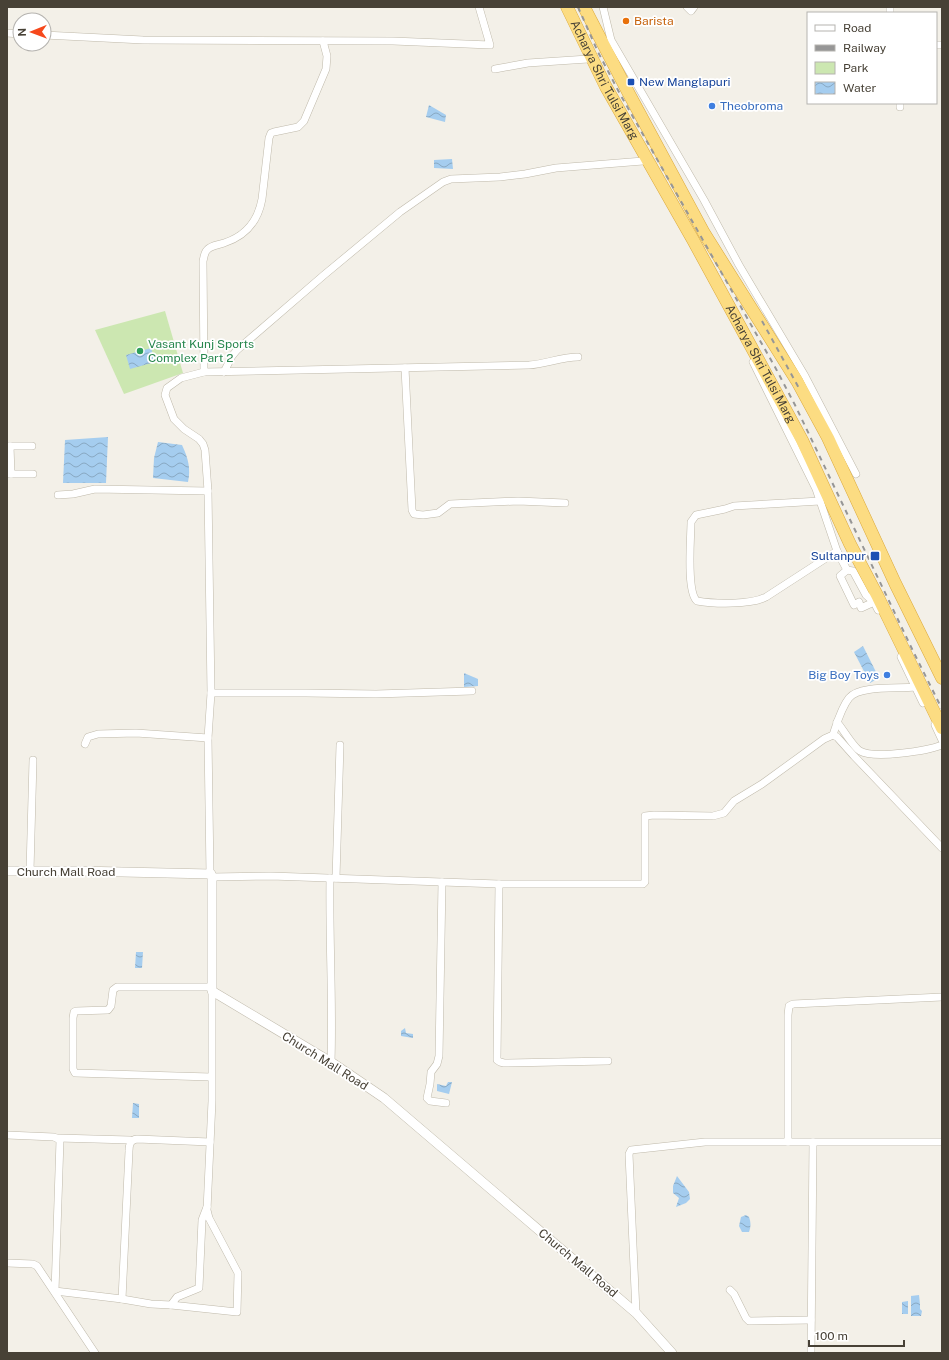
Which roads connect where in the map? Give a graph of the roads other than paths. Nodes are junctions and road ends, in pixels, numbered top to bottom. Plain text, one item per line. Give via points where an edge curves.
1 (479, 7) edge
2 (564, 7) edge
3 (567, 7) edge
4 (584, 7) edge
5 (603, 7) edge
6 (687, 7) edge
7 (694, 7) edge
8 (590, 20) junction
9 (577, 29) junction
10 (52, 35) edge
11 (323, 41) junction
12 (588, 59) junction
13 (495, 69) dead end
14 (643, 161) junction
15 (578, 357) dead end
16 (405, 368) junction
17 (204, 372) junction
18 (224, 372) junction
19 (9, 446) edge
20 (32, 446) dead end
21 (9, 474) edge
22 (33, 474) dead end
23 (856, 474) dead end
24 (208, 491) junction
25 (58, 495) dead end
26 (820, 501) junction
27 (565, 503) dead end
28 (837, 551) junction
29 (847, 570) junction
30 (874, 602) junction
31 (921, 634) junction
32 (902, 644) junction
33 (942, 678) edge
34 (915, 687) junction
35 (472, 691) dead end
36 (211, 693) junction
37 (837, 722) junction
38 (942, 728) edge
39 (833, 735) junction
40 (208, 738) junction
41 (942, 740) edge
42 (85, 744) dead end
43 (340, 745) dead end
44 (942, 745) edge
45 (33, 760) dead end
46 (942, 848) edge
47 (7, 871) edge
48 (30, 871) junction
49 (211, 875) junction
50 (333, 878) junction
51 (442, 882) junction
52 (499, 884) junction
53 (211, 989) junction
54 (942, 997) edge
55 (608, 1061) dead end
56 (331, 1062) junction
57 (211, 1077) junction
58 (446, 1103) dead end
59 (7, 1135) edge
60 (58, 1138) junction
61 (130, 1140) dead end
62 (210, 1142) junction
63 (788, 1142) junction
64 (812, 1142) junction
65 (942, 1142) edge
66 (207, 1207) junction
67 (7, 1262) edge
68 (730, 1290) dead end
69 (55, 1291) junction
70 (122, 1299) junction
71 (171, 1305) junction
72 (636, 1313) junction
73 (811, 1320) junction
74 (95, 1353) edge
75 (672, 1353) edge
76 (811, 1353) edge

1 - 11 street via 490,45
2 - 12 street
3 - 9 highway, Acharya Shri Tulsi Marg
4 - 8 highway, Acharya Shri Tulsi Marg
5 - 23 street via 611,40 805,376
6 - 7 street via 691,11
8 - 9 highway
8 - 31 highway, Acharya Shri Tulsi Marg via 704,233 797,381 828,438
9 - 32 highway, Acharya Shri Tulsi Marg via 606,87 802,440 850,544
10 - 11 street via 143,40
11 - 17 street via 327,56 326,69 304,121 298,127 270,133 261,207 256,219 243,234 210,247 204,256
12 - 13 street via 528,63
12 - 14 street
14 - 18 street via 556,168 500,177 451,179 443,182 400,212 280,312 237,350
14 - 26 street via 710,277 793,440
15 - 16 street via 539,365
16 - 18 street
16 - 27 street via 414,514 438,513 450,504 518,501
17 - 18 street
17 - 24 street via 181,378 170,385 165,391 165,396 174,418 203,444
19 - 20 street
19 - 21 street
21 - 22 street
24 - 25 street via 95,489
24 - 36 street
26 - 28 street
26 - 28 street via 734,506 696,515 691,522 690,548 690,574 694,598 697,602 707,603 763,598
28 - 29 street
29 - 30 street via 853,571 866,595
29 - 30 street via 840,576 854,605 860,602 861,608
30 - 34 street
31 - 32 highway
31 - 33 highway, Acharya Shri Tulsi Marg
32 - 38 highway, Acharya Shri Tulsi Marg
34 - 37 street via 857,692 848,698
34 - 41 street
35 - 36 street via 376,694
36 - 40 street
37 - 39 street
37 - 44 street via 858,750 867,754 921,751
39 - 46 street
39 - 52 street via 734,801 721,815 645,816 644,884
40 - 42 street via 136,733 98,734 88,737
40 - 49 street
43 - 50 street
45 - 48 street
47 - 48 street, Church Mall Road
48 - 49 street, Church Mall Road
49 - 50 street
49 - 53 street
50 - 51 street
50 - 56 street
51 - 52 street
51 - 58 street via 439,1056 431,1072 428,1098 430,1101
52 - 55 street via 497,1060 504,1063
53 - 56 street, Church Mall Road
53 - 57 street
53 - 57 street via 117,988 113,990 108,1010 76,1011 73,1018 75,1073
54 - 63 street via 789,1006
56 - 72 street, Church Mall Road via 384,1098
57 - 62 street
59 - 60 street
60 - 61 street
60 - 69 street via 60,1143
62 - 66 street
62 - 70 street via 132,1140 129,1151
63 - 64 street
63 - 72 street via 705,1142 630,1150
64 - 65 street
64 - 73 street
66 - 71 street via 202,1220 199,1288 177,1297
66 - 71 street via 209,1218 238,1273 237,1312
67 - 69 street via 35,1265
68 - 73 street via 749,1321
69 - 70 street
69 - 74 street
70 - 71 street
72 - 75 street, Church Mall Road
73 - 76 street

